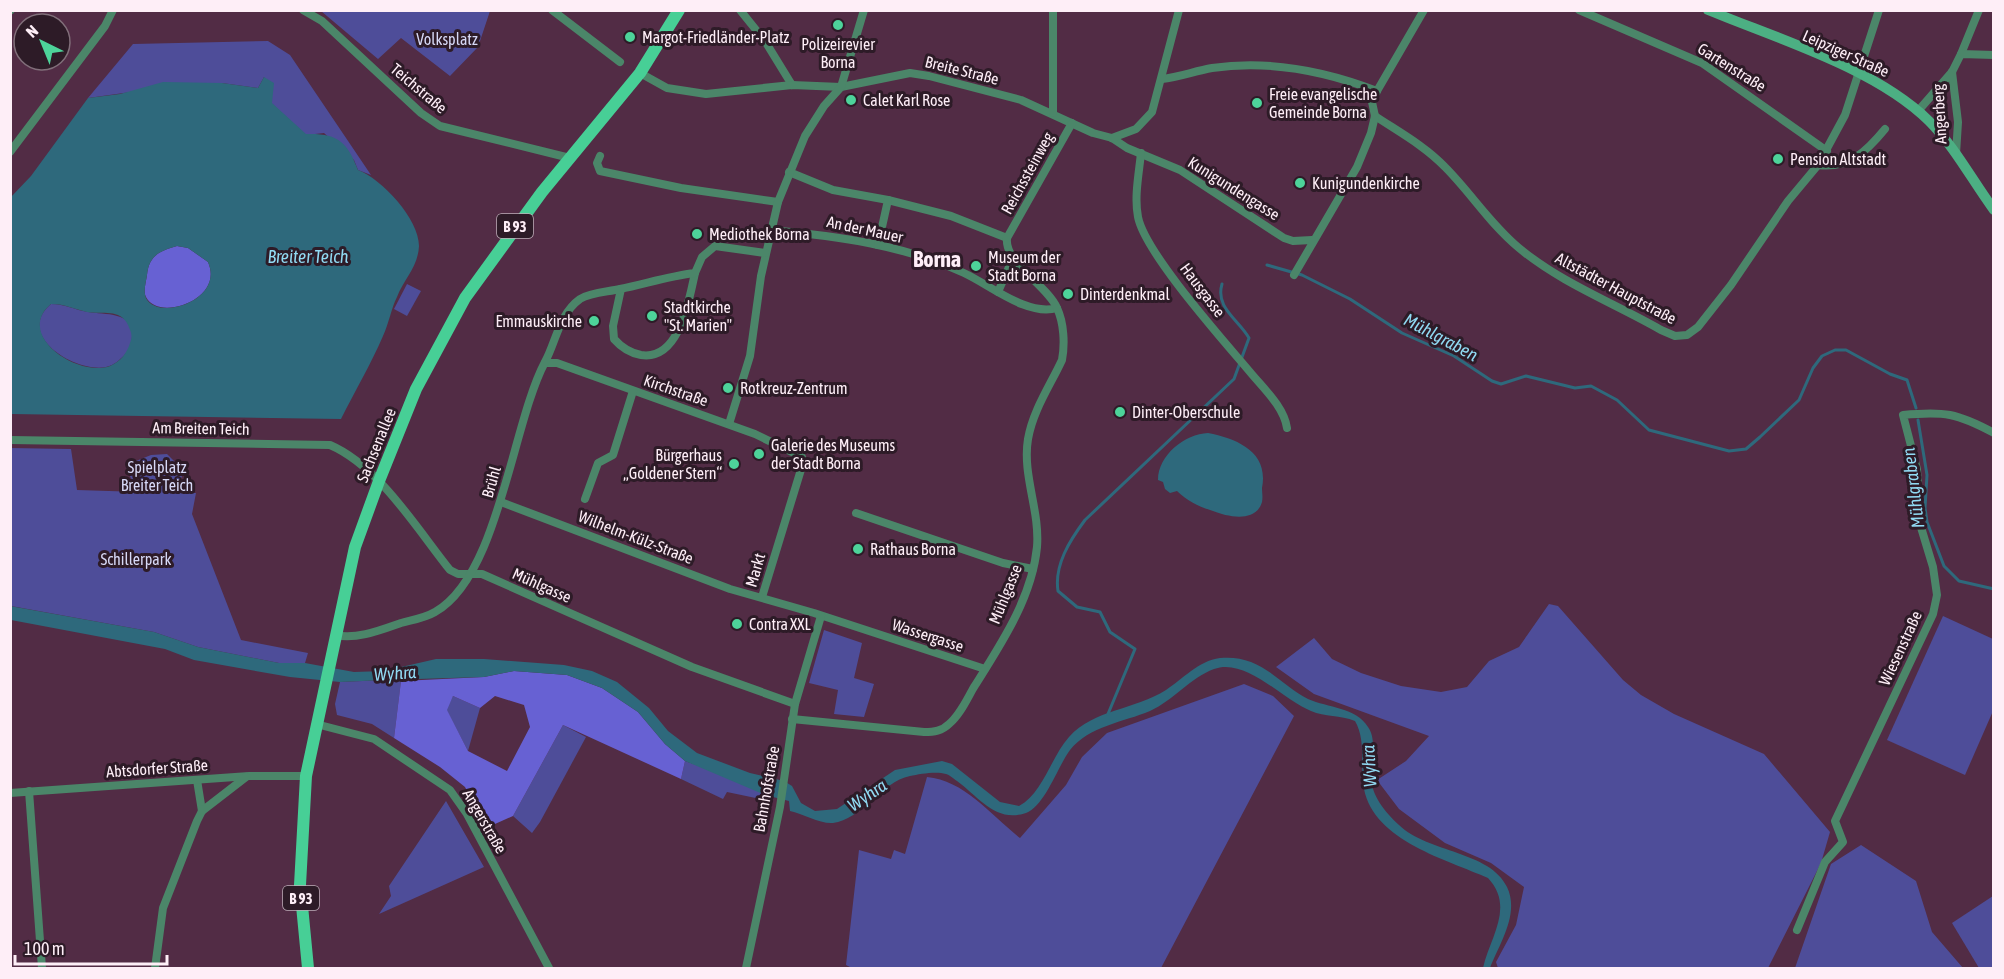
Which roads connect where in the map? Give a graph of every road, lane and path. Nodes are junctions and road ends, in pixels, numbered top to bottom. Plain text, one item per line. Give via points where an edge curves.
1 (112, 10) edge
2 (303, 10) edge
3 (552, 10) edge
4 (679, 10) edge
5 (740, 10) edge
6 (864, 10) edge
7 (1053, 10) edge
8 (1179, 10) edge
9 (1424, 10) edge
10 (1579, 10) edge
11 (1708, 10) edge
12 (1879, 10) edge
13 (1979, 10) edge
14 (1961, 54) junction
15 (1994, 55) edge
16 (620, 62) dead end
17 (1952, 72) junction
18 (640, 73) junction
19 (1861, 73) junction
20 (1161, 79) junction
21 (792, 85) junction
22 (841, 87) junction
23 (1377, 91) junction
24 (1918, 111) junction
25 (1053, 113) junction
26 (1375, 116) junction
27 (1072, 123) junction
28 (1885, 129) dead end
29 (1112, 138) junction
30 (1827, 151) junction
31 (10, 152) edge
32 (1141, 153) junction
33 (1956, 154) junction
34 (600, 156) dead end
35 (570, 158) junction
36 (1818, 165) junction
37 (789, 172) junction
38 (888, 200) junction
39 (778, 202) junction
40 (1994, 210) edge
41 (771, 230) junction
42 (1007, 238) junction
43 (1312, 240) junction
44 (878, 245) junction
45 (765, 253) junction
46 (1013, 258) junction
47 (1296, 272) dead end
48 (695, 273) junction
49 (621, 289) junction
50 (998, 292) junction
51 (1058, 308) junction
52 (545, 363) junction
53 (633, 391) junction
54 (729, 424) junction
55 (1287, 429) dead end
56 (1994, 433) edge
57 (10, 440) edge
58 (796, 452) joint
59 (379, 481) junction
60 (585, 499) dead end
61 (501, 502) junction
62 (856, 513) dead end
63 (1033, 569) junction
64 (469, 575) junction
65 (762, 597) junction
66 (821, 616) junction
67 (862, 630) joint
68 (335, 635) junction
69 (985, 669) junction
70 (795, 704) junction
71 (792, 719) junction
72 (316, 724) junction
73 (249, 776) junction
74 (306, 776) junction
75 (197, 780) junction
76 (29, 791) junction
77 (10, 793) edge
78 (202, 811) junction
79 (1797, 930) dead end
80 (42, 969) edge
81 (155, 969) edge
82 (308, 969) edge
83 (549, 969) edge
84 (746, 969) edge

1 - 31 street via 105,26
2 - 35 street, Teichstraße via 322,21 440,126
3 - 16 street
4 - 18 main road, Sachsenallee / B 93
5 - 21 street
6 - 22 street
7 - 25 street
8 - 20 street
9 - 23 street
10 - 30 street, Gartenstraße via 1702,63
11 - 19 street, Leipziger Straße
12 - 19 street, Altstädter Hauptstraße
13 - 14 street, Angerberg
14 - 15 street
14 - 17 street, Angerberg
17 - 24 street, Angerberg
17 - 33 street, Angerberg via 1958,122
18 - 21 street, Breite Straße via 667,88 706,94
18 - 35 main road, Sachsenallee / B 93
19 - 24 street, Leipziger Straße
19 - 30 street, Altstädter Hauptstraße
20 - 23 street via 1218,67 1273,66 1310,71
20 - 29 street via 1154,110 1147,119 1136,129
21 - 22 street, Breite Straße
22 - 25 street, Breite Straße via 910,73 1021,100
22 - 37 street via 805,136
23 - 26 street via 1372,102
24 - 33 street, Leipziger Straße
25 - 27 street, Breite Straße
26 - 36 street, Altstädter Hauptstraße via 1431,153 1490,220 1528,255 1564,279 1675,336 1687,335 1698,327
26 - 43 street via 1357,167
27 - 29 street, Breite Straße
27 - 42 street, Reichssteinweg
28 - 36 street via 1871,147 1852,160 1831,167
29 - 32 street, Kunigundengasse
30 - 36 street, Altstädter Hauptstraße
32 - 43 street, Kunigundengasse via 1180,170 1284,238
32 - 55 street, Hausgasse via 1138,219 1164,265 1286,417
33 - 40 street, Leipziger Straße
34 - 39 street via 600,171
35 - 59 main road, Sachsenallee / B 93 via 505,240 460,307 416,389
37 - 38 street via 833,190
37 - 39 street
38 - 42 street via 951,216
38 - 44 street
39 - 41 street
41 - 44 street, An der Mauer via 846,237
41 - 45 street
42 - 46 street
43 - 47 street
44 - 50 street, An der Mauer via 963,272
45 - 48 street via 715,246 702,257
45 - 54 street via 750,356
46 - 50 street
46 - 51 street
48 - 49 street, Brühl via 666,276
48 - 49 street via 678,332 659,354 628,351 614,339
49 - 52 street, Brühl via 590,295 573,306 552,341
50 - 51 street, An der Mauer via 1043,310
51 - 63 street, Mühlgasse via 1062,360 1032,421 1026,452 1037,522
52 - 53 street, Kirchstraße via 557,363
52 - 61 street, Brühl via 526,413
53 - 54 street, Kirchstraße
53 - 60 street via 614,455 598,463
54 - 58 street, Kirchstraße
56 - 79 street, Wiesenstraße via 1940,411 1903,415 1917,469 1920,525 1938,595 1933,614 1835,821 1843,842 1825,862
57 - 59 street, Am Breiten Teich via 330,445 359,462
58 - 65 street, Markt via 803,463
59 - 64 street, Mühlgasse via 450,570
59 - 68 main road, Sachsenallee / B 93 via 355,547
61 - 64 street, Brühl
61 - 65 street, Wilhelm-Külz-Straße via 730,589
62 - 63 street via 1003,564
63 - 69 street, Mühlgasse via 1024,596
64 - 68 street, Brühl via 435,612 346,638
64 - 70 street, Mühlgasse via 482,574 692,667
65 - 66 street, Markt
66 - 67 street, Markt
66 - 70 street, Bahnhofstraße
67 - 69 street, Wassergasse
68 - 72 main road, Sachsenallee / B 93
69 - 71 street, Mühlgasse via 954,719 941,730 924,732
70 - 71 street, Bahnhofstraße
71 - 84 street, Bahnhofstraße via 780,807
72 - 74 main road, Sachsenallee / B 93
72 - 83 street, Angerstraße via 374,739 450,790
73 - 74 street, Abtsdorfer Straße
73 - 75 street, Abtsdorfer Straße
73 - 78 street
74 - 82 main road, Sachsenallee / B 93 via 300,885
75 - 76 street, Abtsdorfer Straße
75 - 78 street
76 - 77 street, Abtsdorfer Straße
76 - 80 street
78 - 81 street via 166,897

